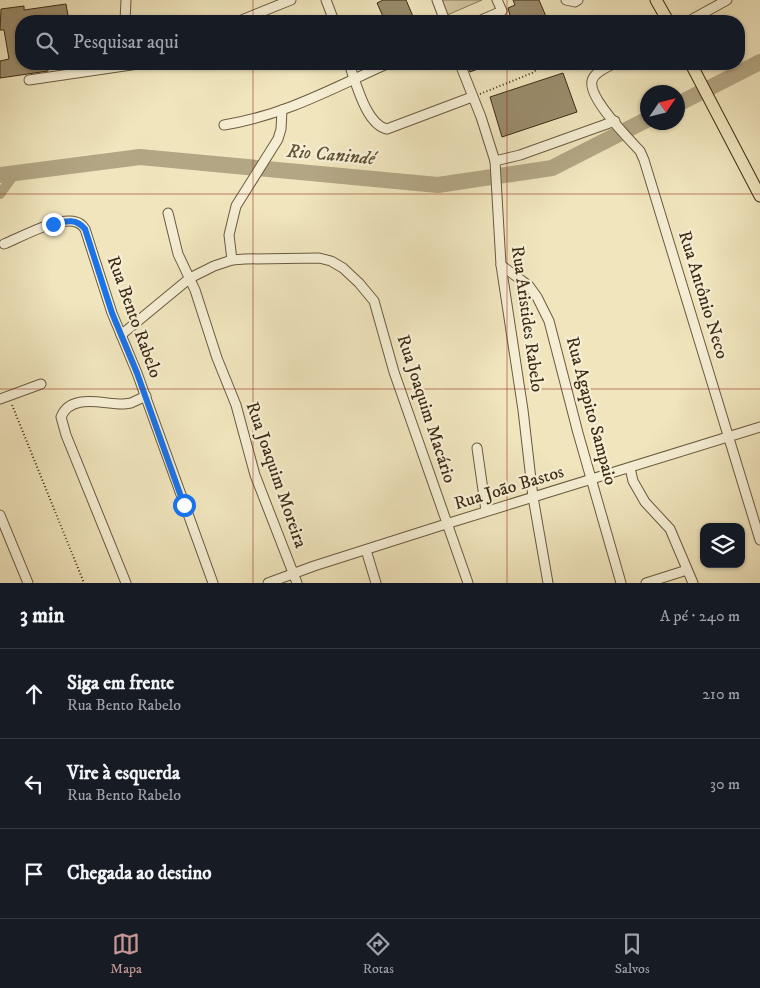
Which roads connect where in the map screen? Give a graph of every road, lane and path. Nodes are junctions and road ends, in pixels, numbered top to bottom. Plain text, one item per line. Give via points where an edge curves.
1 (126, 0) edge
2 (291, 0) edge
3 (326, 0) edge
4 (437, 0) edge
5 (497, 0) edge
6 (566, 0) edge
7 (578, 0) edge
8 (656, 0) edge
9 (727, 0) edge
10 (125, 15) edge
11 (254, 15) edge
12 (332, 15) edge
13 (443, 15) edge
14 (493, 15) edge
15 (665, 15) edge
16 (699, 15) edge
17 (92, 70) edge
18 (352, 70) edge
19 (373, 70) edge
20 (462, 70) edge
21 (536, 70) edge
22 (602, 70) edge
23 (694, 70) edge
24 (355, 78) junction
25 (29, 80) dead end
26 (472, 97) junction
27 (282, 110) junction
28 (616, 123) junction
29 (224, 125) dead end
30 (495, 166) junction
31 (760, 196) edge
32 (168, 212) dead end
33 (4, 244) dead end
34 (232, 260) junction
35 (501, 265) junction
36 (190, 278) junction
37 (121, 335) junction
38 (41, 384) dead end
39 (146, 396) junction
40 (4, 397) edge
41 (760, 427) edge
42 (728, 436) junction
43 (477, 448) dead end
44 (630, 468) junction
45 (592, 480) junction
46 (533, 497) junction
47 (486, 511) junction
48 (0, 515) edge
49 (446, 524) junction
50 (760, 540) edge
51 (366, 550) junction
52 (687, 570) junction
53 (293, 573) junction
54 (28, 583) edge
55 (84, 583) edge
56 (126, 583) edge
57 (213, 583) edge
58 (268, 583) edge
59 (297, 583) edge
60 (376, 583) edge
61 (468, 583) edge
62 (548, 583) edge
63 (622, 583) edge
64 (646, 583) edge
65 (692, 583) edge

1 - 10 street
2 - 11 street
3 - 12 street
4 - 13 street
5 - 14 street via 502,11
6 - 7 street
8 - 15 main road
9 - 16 street
17 - 25 street
18 - 24 street
19 - 24 street
20 - 26 street, Rua Aristides Rabelo
21 - 26 path
22 - 28 street, Rua Antônio Neco via 592,80 592,88
23 - 31 main road
24 - 26 street via 369,115 375,124 387,129
24 - 27 street via 309,101
26 - 30 street, Rua Aristides Rabelo
27 - 29 street
27 - 34 street via 278,139 236,206 229,235
28 - 30 street
28 - 42 street, Rua Antônio Neco via 644,160
30 - 35 street, Rua Aristides Rabelo
32 - 36 street, Rua Joaquim Moreira via 178,254
33 - 37 street, Rua Bento Rabelo via 59,222 80,223 85,229
34 - 36 street
34 - 49 street, Rua Joaquim Macário via 320,258 331,261 343,268 374,301 394,372
35 - 45 street, Rua Agapito Sampaio via 529,286 549,321
35 - 46 street, Rua Aristides Rabelo
36 - 37 street
36 - 53 street, Rua Joaquim Moreira via 236,405 255,475
37 - 39 street, Rua Bento Rabelo
38 - 40 street
39 - 56 street via 124,404 80,402 66,409 61,417
39 - 57 street, Rua Bento Rabelo
40 - 55 path
41 - 42 street, Rua João Bastos
42 - 44 street, Rua João Bastos
42 - 50 street, Rua Antônio Neco
43 - 47 street
44 - 45 street, Rua João Bastos
44 - 52 street via 633,481 645,502 670,529
45 - 46 street, Rua João Bastos
45 - 63 street, Rua Agapito Sampaio
46 - 47 street, Rua João Bastos
46 - 62 street, Rua Aristides Rabelo
47 - 49 street, Rua João Bastos
48 - 54 street
49 - 51 street, Rua João Bastos
49 - 61 street, Rua Joaquim Macário
51 - 53 street, Rua João Bastos
51 - 60 street
52 - 64 street
52 - 65 street
53 - 58 street, Rua João Bastos
53 - 59 street, Rua Joaquim Moreira

